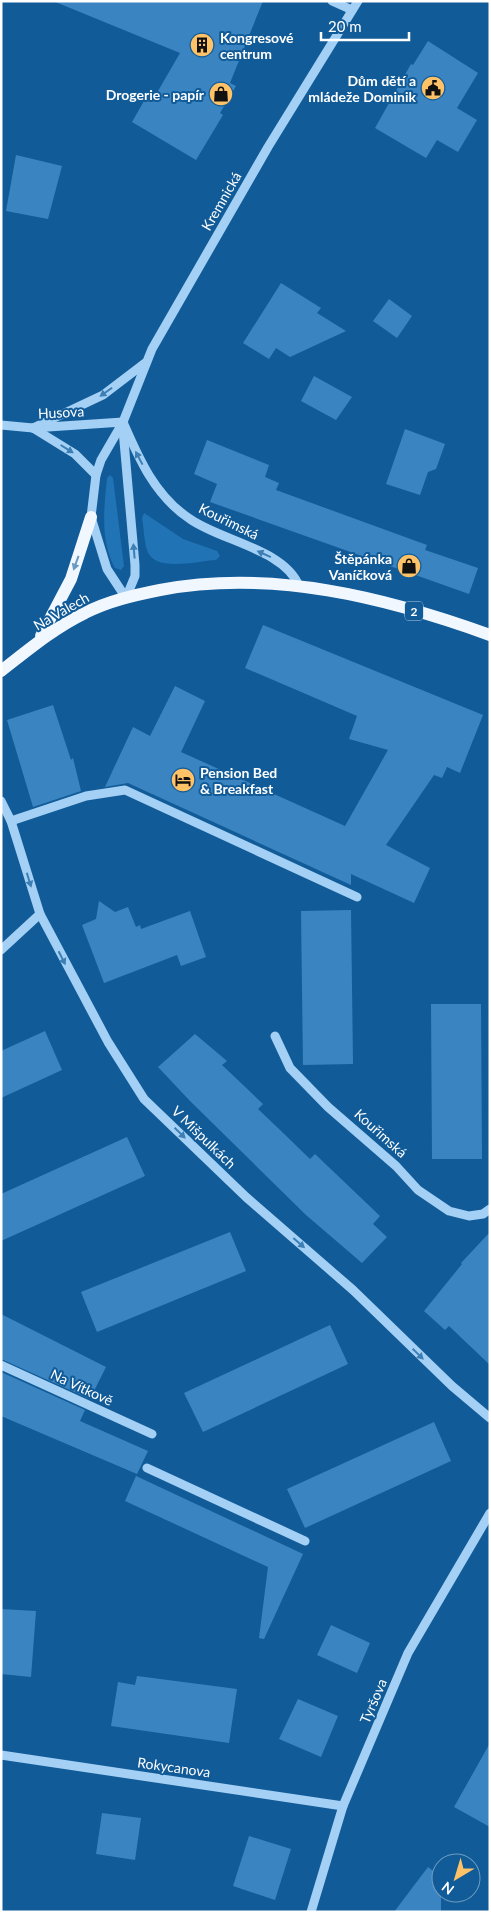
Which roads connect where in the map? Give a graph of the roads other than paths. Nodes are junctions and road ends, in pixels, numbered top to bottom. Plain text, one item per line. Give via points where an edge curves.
1 (332, 1) edge
2 (358, 1) edge
3 (352, 10) junction
4 (145, 362) junction
5 (123, 422) junction
6 (1, 426) edge
7 (33, 428) junction
8 (96, 475) junction
9 (91, 517) junction
10 (299, 586) junction
11 (126, 598) junction
12 (490, 635) edge
13 (39, 640) junction
14 (1, 671) edge
15 (1, 801) edge
16 (11, 821) junction
17 (357, 897) dead end
18 (40, 914) junction
19 (1, 950) edge
20 (275, 1036) dead end
21 (490, 1209) edge
22 (1, 1365) edge
23 (490, 1418) edge
24 (152, 1434) dead end
25 (147, 1468) dead end
26 (490, 1513) edge
27 (305, 1541) dead end
28 (1, 1755) edge
29 (343, 1806) junction
30 (310, 1912) edge

1 - 3 street
2 - 3 street, Kremnická
3 - 4 street, Kremnická via 268,147
4 - 5 street, Kremnická
4 -> 7 street via 103,395
5 - 7 street, Husova
5 - 8 street
10 -> 5 street, Kouřimská via 292,572 277,560 210,530 177,510 151,480
11 -> 5 street via 135,564
6 - 7 street, Husova
7 -> 8 street via 75,454
8 - 9 street
9 - 11 street via 107,569
9 -> 13 main road via 70,579
10 - 11 main road, Na Valech / 2 via 195,584
10 - 12 main road, 2 via 400,607
11 - 13 main road, Na Valech / 2 via 86,612
13 - 14 main road, Na Valech / 2
15 - 16 street, V Mišpulkách
16 - 17 street via 86,796 125,790
16 -> 18 street, V Mišpulkách
18 - 19 street
18 -> 23 street, V Mišpulkách via 108,1042 144,1099 246,1197 353,1290 452,1386
20 - 21 street, Kouřimská via 290,1068 418,1190 449,1211 469,1216 484,1214
22 - 24 street, Na Vítkově
25 - 27 street
26 - 29 street, Tyršova via 408,1653
28 - 29 street, Rokycanova
29 - 30 street, Tyršova

